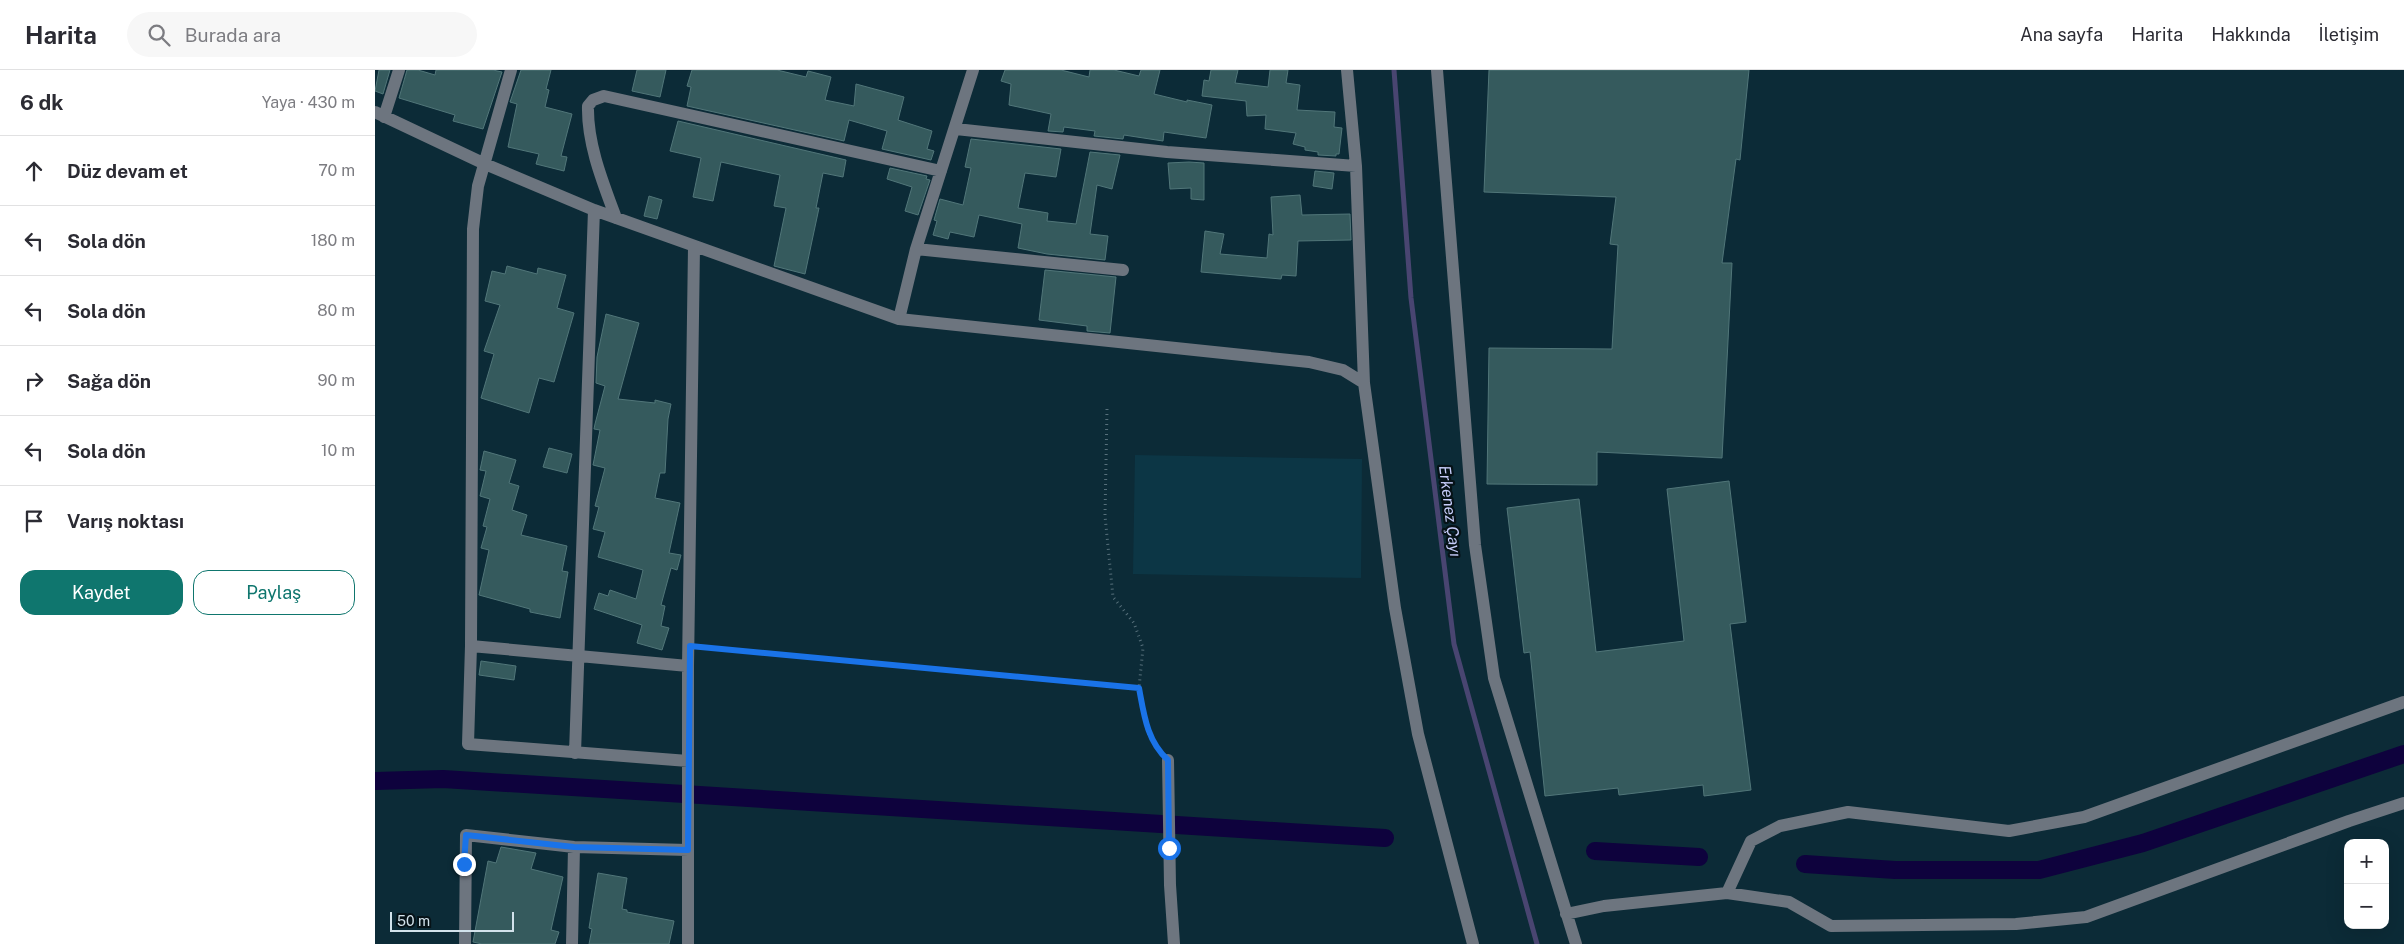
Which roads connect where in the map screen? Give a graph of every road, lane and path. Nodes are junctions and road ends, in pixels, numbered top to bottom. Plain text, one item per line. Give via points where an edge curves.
1 (399, 70) edge
2 (511, 70) edge
3 (973, 70) edge
4 (1347, 70) edge
5 (1437, 70) edge
6 (380, 114) edge
7 (956, 129) junction
8 (485, 164) junction
9 (1356, 166) junction
10 (941, 171) junction
11 (594, 210) junction
12 (616, 218) junction
13 (694, 247) junction
14 (916, 249) junction
15 (1123, 270) dead end
16 (899, 319) junction
17 (1364, 383) junction
18 (1107, 409) dead end
19 (471, 646) junction
20 (690, 646) junction
21 (577, 656) junction
22 (688, 666) junction
23 (1139, 688) junction
24 (2404, 702) edge
25 (575, 753) junction
26 (1168, 760) joint
27 (688, 766) junction
28 (2404, 803) edge
29 (574, 847) junction
30 (688, 850) junction
31 (1727, 893) junction
32 (1566, 914) junction
33 (465, 944) edge
34 (572, 944) edge
35 (688, 944) edge
36 (1174, 944) edge
37 (1473, 944) edge
38 (1576, 944) edge

1 - 6 street
2 - 8 street
3 - 7 street
4 - 9 street
5 - 32 street via 1475,545 1494,678
6 - 8 street
7 - 9 street via 1167,152
7 - 10 street
8 - 11 street
8 - 19 street via 478,186 473,229
9 - 17 street
10 - 12 street via 604,96 588,106 587,124
10 - 14 street
11 - 12 street
11 - 21 street
12 - 13 street
13 - 16 street
13 - 20 street
14 - 15 street
14 - 16 street
16 - 17 street via 1309,362 1343,370
17 - 37 street via 1395,608 1415,718
18 - 23 path via 1105,516 1113,597 1134,623 1143,648
19 - 21 street
19 - 25 street via 468,744
20 - 22 street
20 - 23 path
21 - 22 street
21 - 25 street
22 - 27 street
23 - 26 path via 1148,733
24 - 31 street via 2083,817 2009,831 1848,812 1780,826 1751,841
25 - 27 street
26 - 36 street
27 - 30 street
28 - 31 street via 2086,917 2016,924 1831,926 1789,902
29 - 30 street
29 - 33 street via 466,835
29 - 34 street
30 - 35 street
31 - 32 street via 1603,906
32 - 38 street

